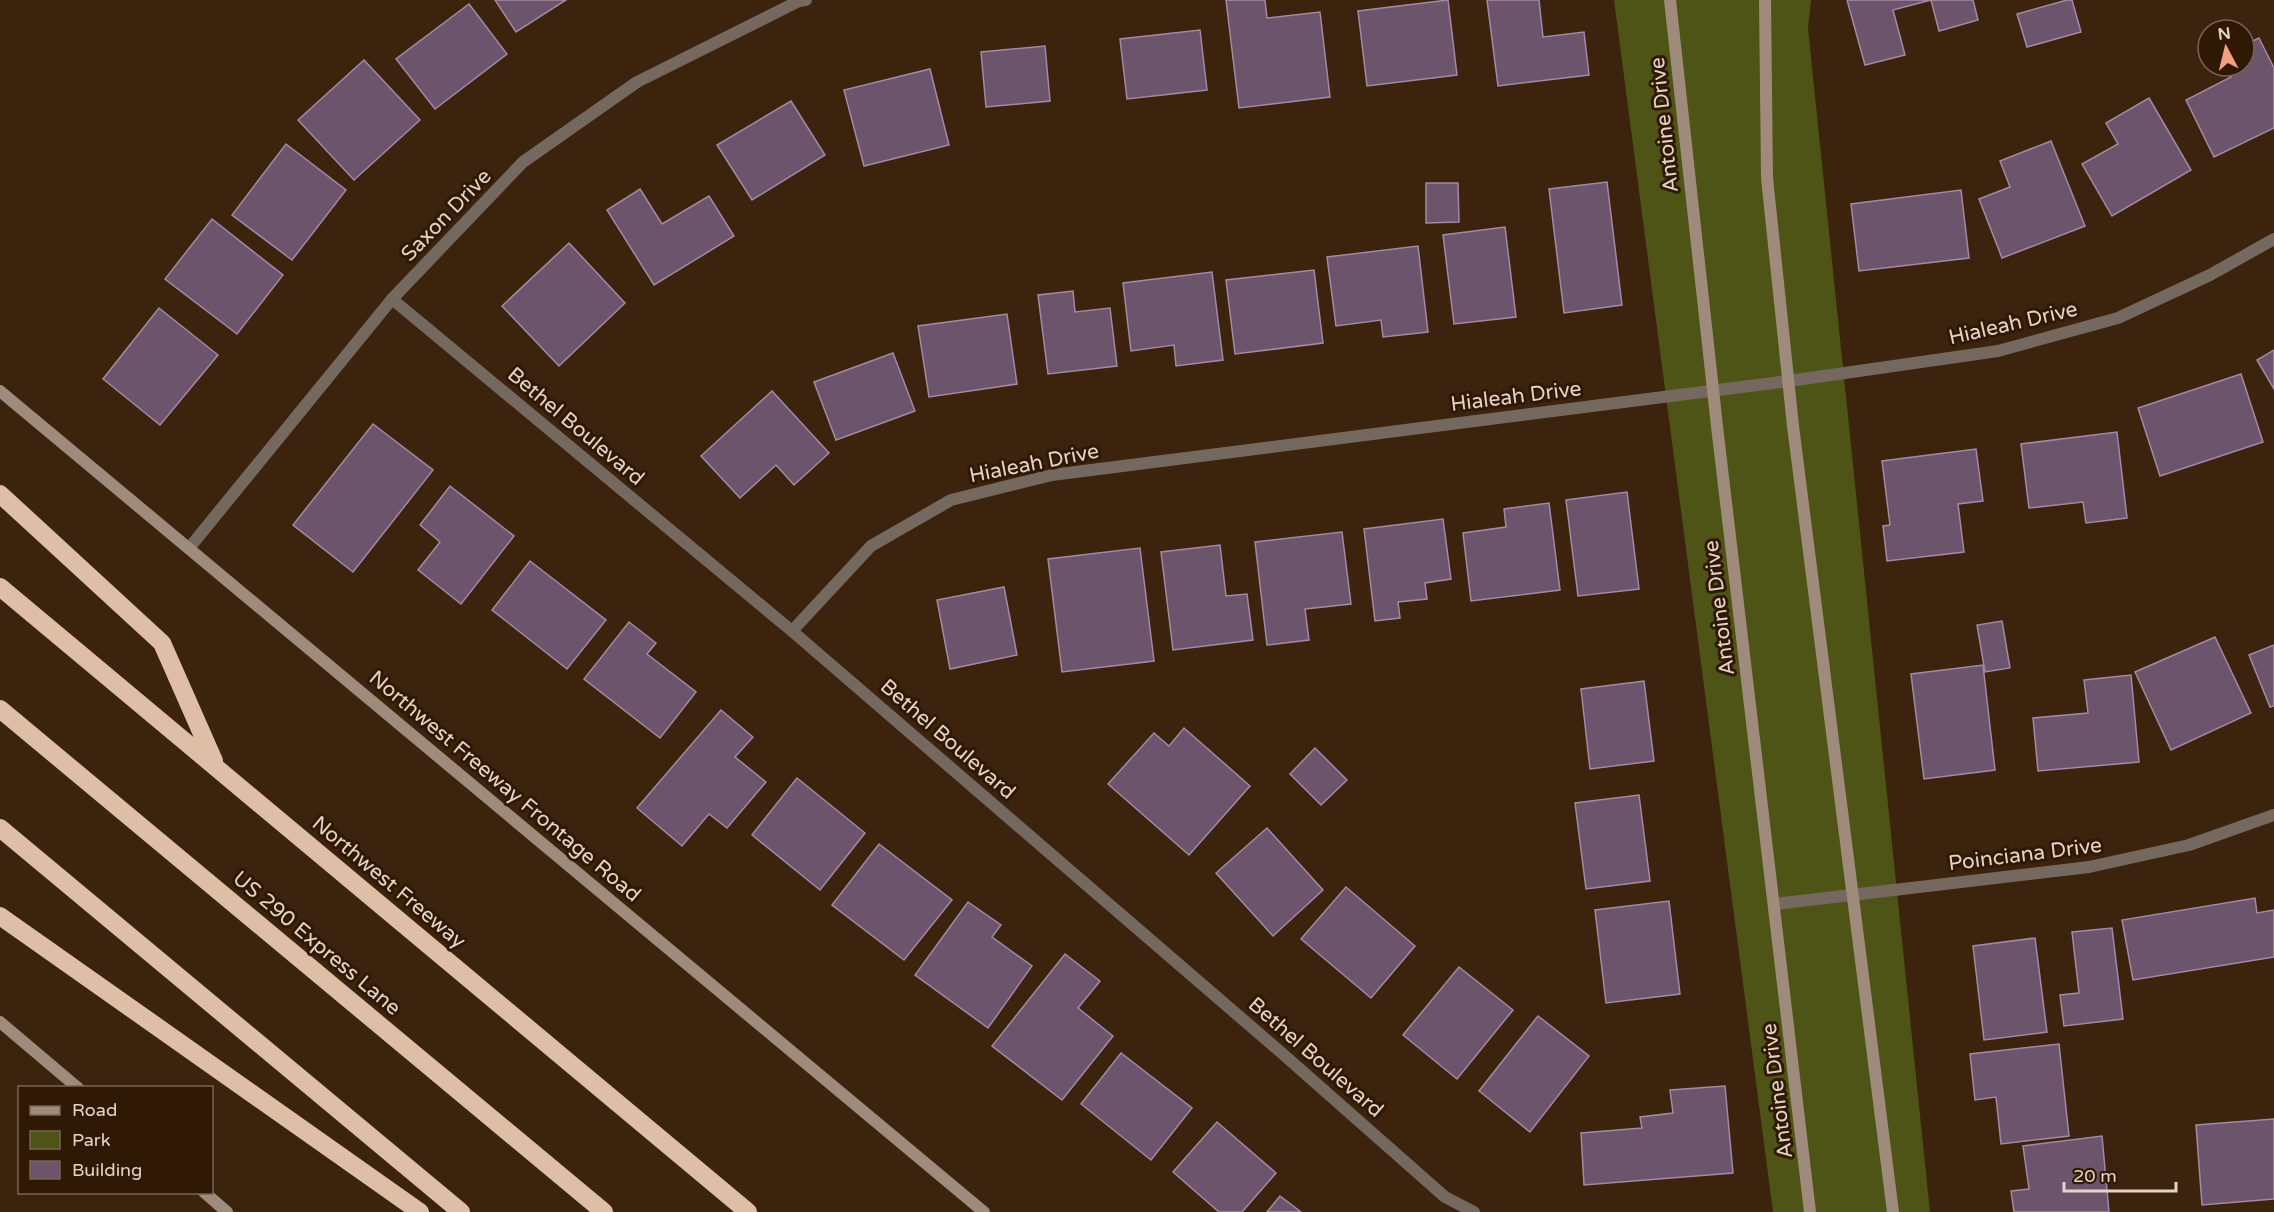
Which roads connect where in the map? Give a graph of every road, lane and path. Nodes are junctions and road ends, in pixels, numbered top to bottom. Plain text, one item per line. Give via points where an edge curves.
1 (806, 0) edge
2 (1670, 0) edge
3 (1765, 0) edge
4 (2274, 238) edge
5 (392, 299) junction
6 (1789, 381) junction
7 (1713, 390) junction
8 (0, 391) edge
9 (0, 494) edge
10 (190, 547) junction
11 (0, 587) edge
12 (792, 631) junction
13 (0, 709) edge
14 (216, 766) junction
15 (2274, 815) edge
16 (0, 828) edge
17 (1853, 895) junction
18 (1775, 904) junction
19 (0, 916) edge
20 (0, 1022) edge
21 (76, 1086) edge
22 (206, 1194) edge
23 (227, 1212) edge
24 (420, 1212) edge
25 (461, 1212) edge
26 (604, 1212) edge
27 (748, 1212) edge
28 (984, 1212) edge
29 (1474, 1212) edge
30 (1810, 1212) edge
31 (1893, 1212) edge

1 - 5 street, Saxon Drive via 637,82 523,162
2 - 7 main road, Antoine Drive
3 - 6 main road via 1767,178
4 - 6 street, Hialeah Drive via 2210,275 2118,318 1998,351
5 - 10 street, Saxon Drive
5 - 12 street, Bethel Boulevard
6 - 7 street, Hialeah Drive
6 - 17 main road
7 - 12 street, Hialeah Drive via 1052,476 951,500 871,546
7 - 18 main road, Antoine Drive
8 - 10 main road, Northwest Freeway Frontage Road
9 - 14 highway via 162,643
10 - 28 main road, Northwest Freeway Frontage Road
11 - 14 highway, Northwest Freeway
12 - 29 street, Bethel Boulevard via 1445,1197
13 - 26 highway, US 290 Express Lane
14 - 27 highway, Northwest Freeway
15 - 17 street, Poinciana Drive via 2189,846 2089,867
16 - 25 highway
17 - 18 street, Poinciana Drive
17 - 31 main road
18 - 30 main road, Antoine Drive
19 - 24 highway
20 - 21 main road
22 - 23 main road

